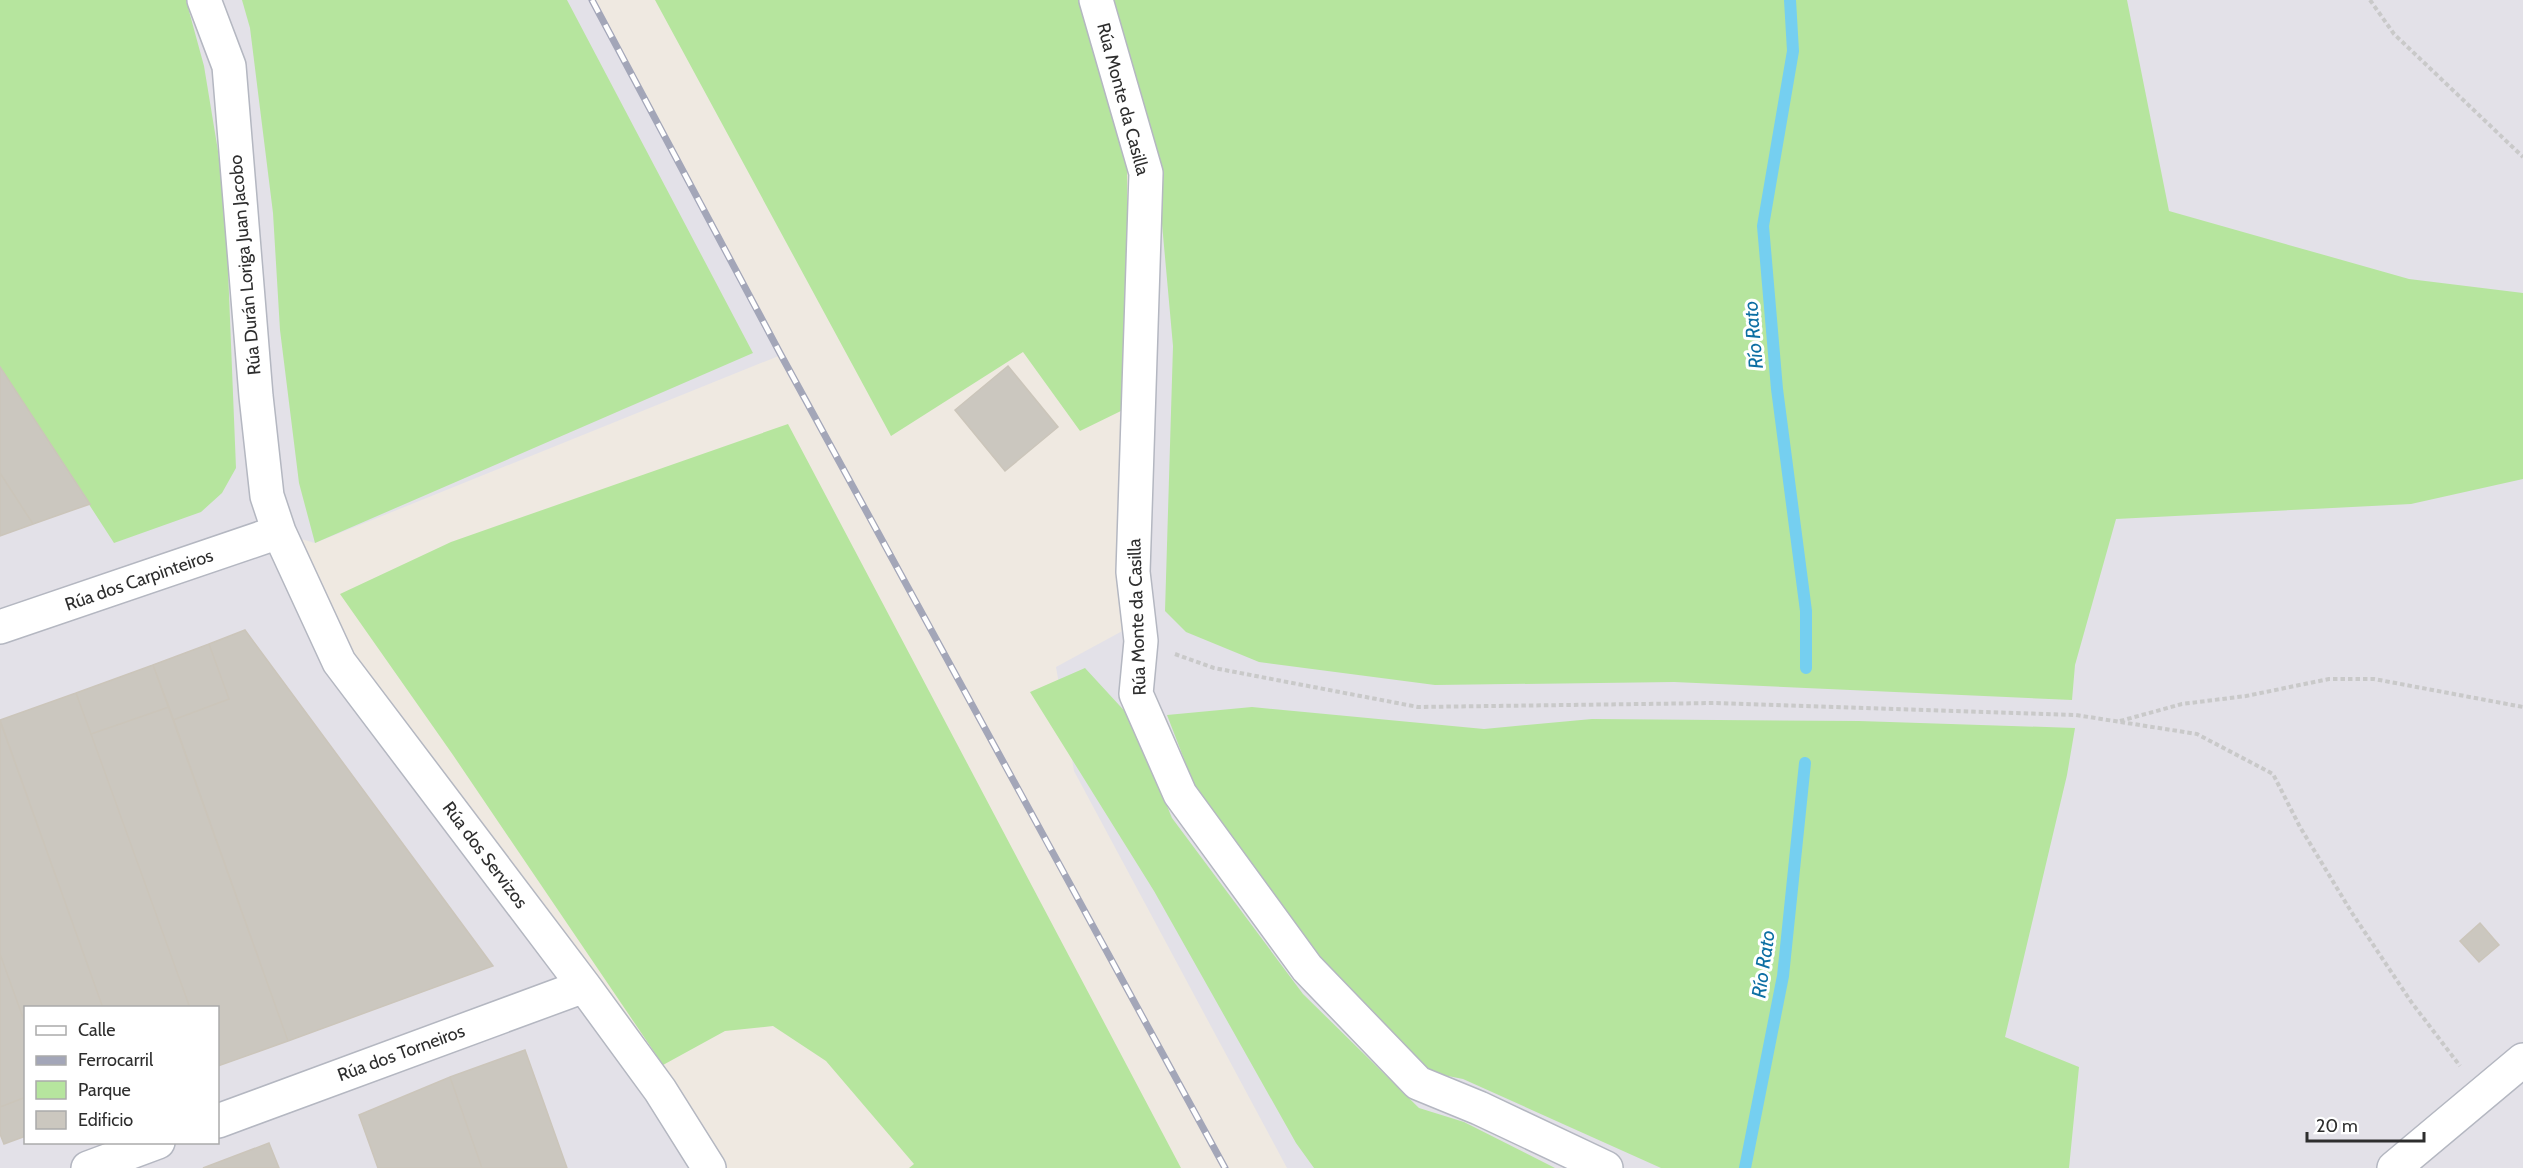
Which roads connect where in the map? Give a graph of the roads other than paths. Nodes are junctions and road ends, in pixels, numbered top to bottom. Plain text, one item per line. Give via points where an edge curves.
1 (204, 0) edge
2 (1096, 0) edge
3 (279, 532) junction
4 (0, 627) edge
5 (584, 986) junction
6 (2523, 1060) edge
7 (219, 1121) edge
8 (155, 1144) edge
9 (88, 1168) edge
10 (709, 1168) edge
11 (1606, 1168) edge
12 (2394, 1168) edge

1 - 3 street, Rúa Durán Loriga Juan Jacobo via 229,66 259,430 267,496
2 - 11 street, Rúa Monte da Casilla via 1146,173 1133,572 1141,641 1136,694 1180,794 1307,968 1418,1083
3 - 4 street, Rúa dos Carpinteiros
3 - 5 street, Rúa dos Servizos via 339,662
5 - 7 street, Rúa dos Torneiros
5 - 10 street, Rúa dos Servizos via 660,1090
6 - 12 street
8 - 9 street

